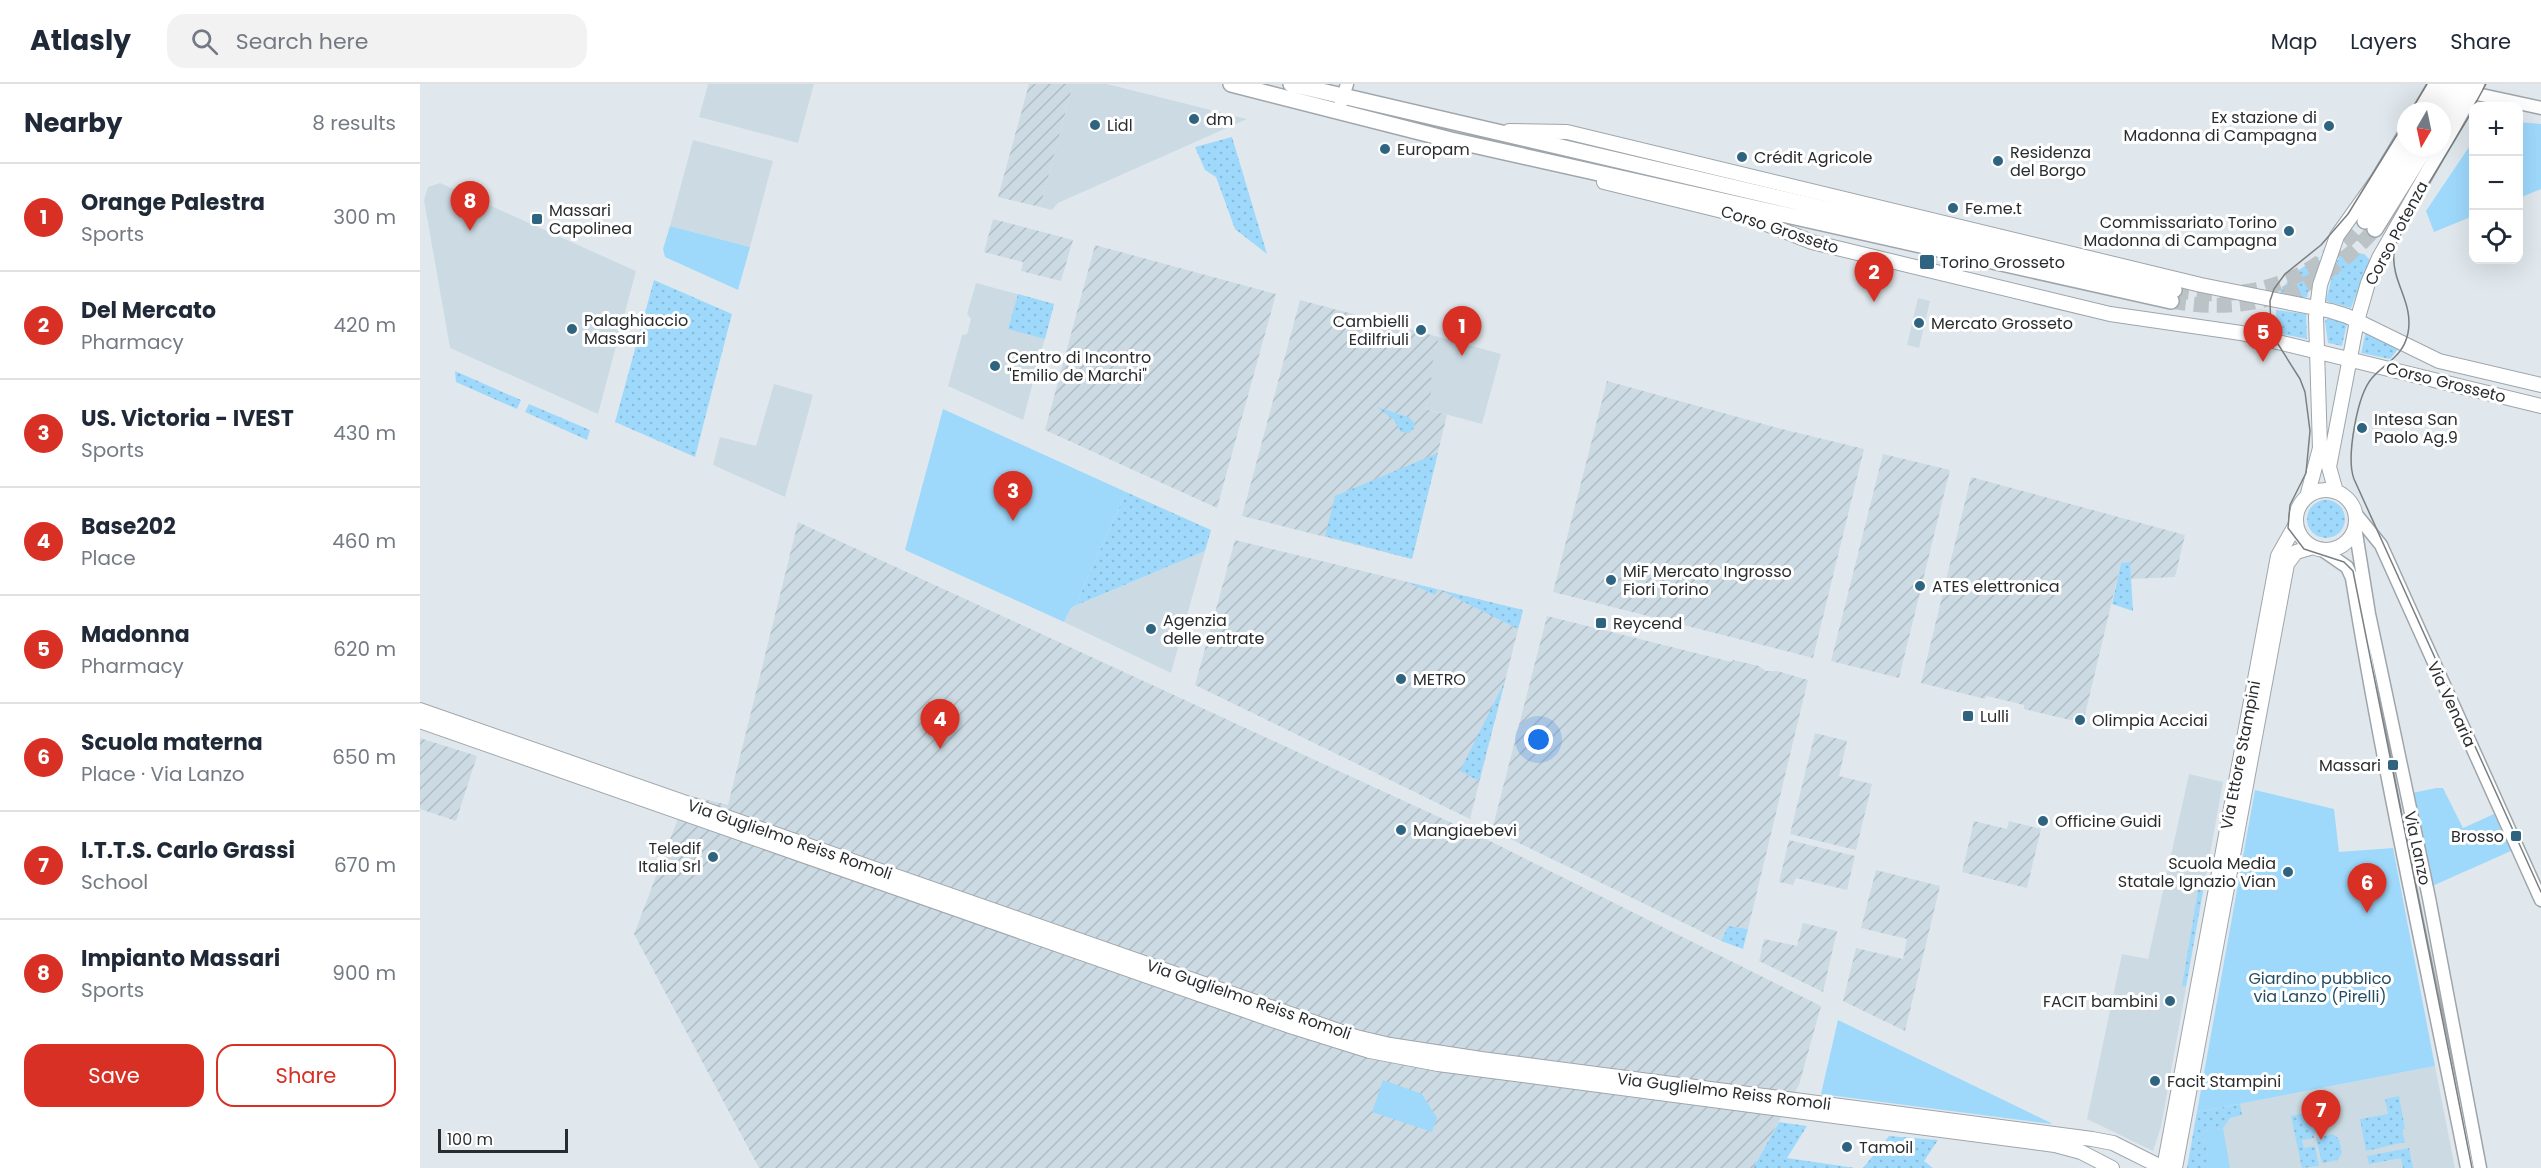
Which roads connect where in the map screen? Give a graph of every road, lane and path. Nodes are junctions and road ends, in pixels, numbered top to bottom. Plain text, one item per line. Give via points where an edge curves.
1 (1231, 84) edge
2 (1290, 84) edge
3 (2453, 86) edge
4 (1343, 97) edge
5 (2431, 102) edge
6 (2441, 102) edge
7 (2448, 102) edge
8 (2450, 102) edge
9 (2541, 108) edge
10 (1476, 129) junction
11 (1455, 141) junction
12 (2397, 147) edge
13 (2407, 156) edge
14 (2420, 156) edge
15 (2437, 156) edge
16 (2007, 257) junction
17 (2173, 295) tunnel mouth
18 (2316, 307) junction
19 (2357, 321) junction
20 (2318, 350) junction
21 (2350, 358) junction
22 (2541, 385) edge
23 (2541, 406) edge
24 (2336, 492) junction
25 (2307, 497) junction
26 (2355, 513) junction
27 (2296, 524) junction
28 (2355, 527) junction
29 (2317, 548) junction
30 (420, 710) edge
31 (420, 722) edge
32 (2541, 900) edge
33 (2112, 1168) edge
34 (2163, 1168) edge
35 (2175, 1168) edge
36 (2467, 1168) edge
37 (2480, 1168) edge

1 - 4 main road, Corso Grosseto
2 - 4 main road, Corso Grosseto
3 - 5 main road
3 - 6 main road
3 - 7 main road
3 - 8 main road, Corso Potenza
3 - 9 street
4 - 10 main road, Corso Grosseto
4 - 11 main road, Corso Grosseto
10 - 16 main road, Corso Grosseto
10 - 18 main road, Corso Grosseto via 1567,132 2201,285
11 - 16 main road, Corso Grosseto
11 - 20 main road, Corso Grosseto via 1507,158 1751,218 1812,242 2012,291 2110,314 2199,325
12 - 18 main road via 2337,236 2323,272
13 - 14 main road via 2370,225
15 - 19 main road, Corso Potenza via 2379,258
16 - 17 main road
18 - 19 main road, Corso Grosseto
18 - 20 main road
19 - 21 main road, Corso Potenza
19 - 22 main road, Corso Grosseto via 2439,361
20 - 21 main road, Corso Grosseto
20 - 25 main road via 2320,448
21 - 23 main road, Corso Grosseto
21 - 24 main road, Corso Potenza via 2329,467
24 - 25 main road via 2321,491
24 - 26 main road via 2348,500
25 - 27 main road via 2298,509
26 - 28 main road
26 - 32 street, Via Venaria via 2381,545
27 - 29 main road via 2302,538
27 - 34 main road, Via Ettore Stampini via 2278,556
28 - 29 main road via 2342,545
28 - 37 street, Via Lanzo
29 - 35 main road, Via Ettore Stampini via 2292,555 2286,568
29 - 36 street, Via Lanzo via 2347,567 2352,578 2389,792 2404,849
30 - 34 main road, Via Guglielmo Reiss Romoli via 1356,1036 1448,1055 2113,1143
31 - 33 main road, Via Guglielmo Reiss Romoli via 1370,1051 1474,1069 2055,1145

